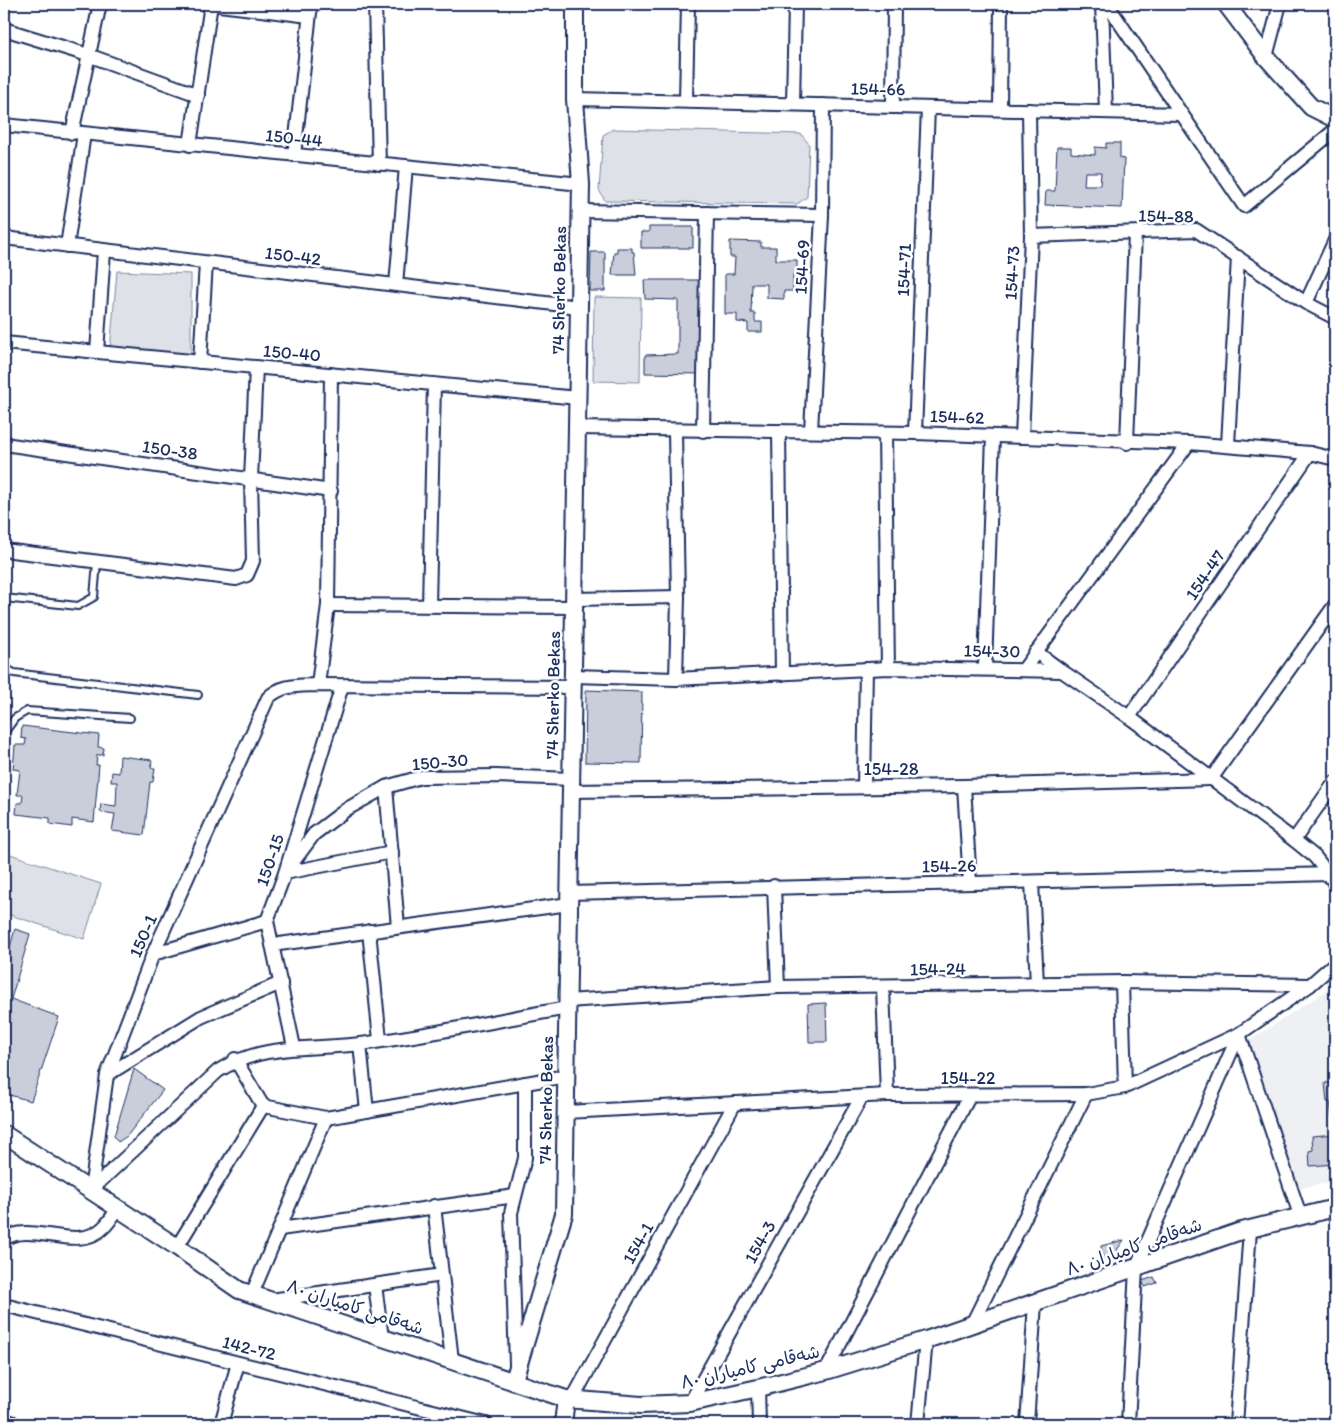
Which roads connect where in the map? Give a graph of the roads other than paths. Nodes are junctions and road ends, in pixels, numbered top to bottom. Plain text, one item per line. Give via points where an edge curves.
1 (100, 4) edge
2 (211, 4) edge
3 (375, 4) edge
4 (575, 4) edge
5 (688, 4) edge
6 (795, 4) edge
7 (894, 4) edge
8 (1001, 4) edge
9 (1102, 4) edge
10 (1107, 4) edge
11 (1226, 4) edge
12 (1280, 4) edge
13 (310, 10) edge
14 (4, 29) edge
15 (88, 55) junction
16 (1266, 57) junction
17 (198, 95) junction
18 (575, 99) junction
19 (686, 101) junction
20 (794, 104) junction
21 (823, 105) junction
22 (893, 107) junction
23 (928, 108) junction
24 (1000, 109) junction
25 (1029, 110) junction
26 (1106, 112) junction
27 (1180, 114) junction
28 (1335, 119) edge
29 (4, 125) edge
30 (1335, 130) edge
31 (78, 133) junction
32 (190, 145) junction
33 (294, 155) junction
34 (379, 164) junction
35 (406, 166) junction
36 (581, 184) junction
37 (581, 211) junction
38 (707, 213) junction
39 (822, 215) junction
40 (1134, 233) junction
41 (1031, 236) junction
42 (4, 238) edge
43 (1335, 240) edge
44 (67, 246) junction
45 (104, 250) junction
46 (1238, 257) junction
47 (206, 263) junction
48 (396, 285) junction
49 (1306, 304) junction
50 (579, 307) junction
51 (1335, 318) edge
52 (4, 343) edge
53 (97, 352) junction
54 (200, 362) junction
55 (256, 367) junction
56 (331, 374) junction
57 (434, 384) junction
58 (578, 398) junction
59 (577, 428) junction
60 (675, 431) junction
61 (703, 431) junction
62 (779, 431) junction
63 (811, 431) junction
64 (885, 433) junction
65 (915, 433) junction
66 (993, 436) junction
67 (1022, 437) junction
68 (1127, 443) junction
69 (1189, 443) junction
70 (4, 444) edge
71 (1228, 446) junction
72 (1310, 453) junction
73 (1335, 459) edge
74 (251, 479) junction
75 (331, 491) junction
76 (4, 550) edge
77 (97, 562) junction
78 (678, 597) junction
79 (4, 598) edge
80 (574, 603) junction
81 (328, 605) junction
82 (429, 605) junction
83 (1335, 605) edge
84 (1036, 652) junction
85 (4, 667) edge
86 (888, 668) junction
87 (985, 668) junction
88 (866, 669) junction
89 (1024, 669) junction
90 (1062, 670) junction
91 (782, 674) junction
92 (676, 679) junction
93 (573, 681) junction
94 (318, 685) junction
95 (342, 686) junction
96 (198, 695) dead end
97 (1129, 717) junction
98 (130, 718) dead end
99 (4, 733) edge
100 (1211, 779) junction
101 (1335, 782) edge
102 (571, 785) junction
103 (864, 786) junction
104 (964, 786) junction
105 (386, 787) junction
106 (1294, 840) junction
107 (392, 852) junction
108 (285, 873) junction
109 (1333, 878) edge
110 (1032, 882) junction
111 (970, 883) junction
112 (774, 886) junction
113 (569, 898) junction
114 (267, 921) junction
115 (398, 927) junction
116 (369, 931) junction
117 (272, 945) junction
118 (153, 954) junction
119 (1335, 963) edge
120 (1122, 982) junction
121 (281, 983) junction
122 (1037, 984) junction
123 (1310, 984) junction
124 (778, 987) junction
125 (883, 988) junction
126 (567, 1005) junction
127 (1239, 1034) junction
128 (380, 1040) junction
129 (360, 1044) junction
130 (294, 1047) junction
131 (235, 1059) junction
132 (107, 1075) junction
133 (566, 1076) junction
134 (525, 1083) junction
135 (1126, 1087) junction
136 (1086, 1094) junction
137 (887, 1096) junction
138 (970, 1096) junction
139 (861, 1098) junction
140 (735, 1103) junction
141 (263, 1106) junction
142 (367, 1111) junction
143 (566, 1112) junction
144 (326, 1118) junction
145 (4, 1134) edge
146 (91, 1190) junction
147 (515, 1196) junction
148 (434, 1206) junction
149 (118, 1208) junction
150 (1335, 1208) edge
151 (1300, 1215) junction
152 (280, 1229) junction
153 (1250, 1230) junction
154 (4, 1239) edge
155 (177, 1247) junction
156 (1136, 1268) junction
157 (442, 1275) junction
158 (375, 1285) junction
159 (252, 1294) junction
160 (270, 1300) junction
161 (1035, 1303) junction
162 (4, 1304) edge
163 (972, 1324) junction
164 (382, 1338) junction
165 (926, 1340) junction
166 (452, 1360) junction
167 (238, 1363) junction
168 (826, 1370) junction
169 (515, 1376) junction
170 (758, 1388) junction
171 (569, 1399) junction
172 (690, 1403) junction
173 (4, 1423) edge
174 (11, 1424) edge
175 (221, 1424) edge
176 (486, 1424) edge
177 (563, 1424) edge
178 (759, 1424) edge
179 (918, 1424) edge
180 (1027, 1424) edge
181 (1128, 1424) edge
182 (1236, 1424) edge

1 - 15 street
2 - 13 street
2 - 17 street
3 - 34 street
4 - 18 street, 74 Sherko Bekas
5 - 19 street
6 - 20 street
7 - 22 street
8 - 24 street
9 - 26 street
10 - 27 street
11 - 16 street
12 - 16 street
13 - 33 street
14 - 15 street
15 - 17 street
15 - 31 street
16 - 28 street via 1311,107
17 - 32 street
18 - 19 street, 154-66
18 - 36 street, 74 Sherko Bekas
19 - 20 street, 154-66
20 - 21 street, 154-66
21 - 22 street, 154-66
21 - 39 street, 154-69
22 - 23 street, 154-66
23 - 24 street, 154-66
23 - 65 street, 154-71
24 - 25 street, 154-66
25 - 26 street, 154-66
25 - 41 street, 154-73
26 - 27 street, 154-66
27 - 30 street via 1244,206
29 - 31 street, 150-44
31 - 32 street, 150-44
31 - 44 street
32 - 33 street, 150-44
33 - 34 street, 150-44
34 - 35 street, 150-44
35 - 36 street, 150-44
35 - 48 street
36 - 37 street, 74 Sherko Bekas
37 - 38 street
37 - 50 street, 74 Sherko Bekas
38 - 39 street
38 - 61 street
39 - 63 street, 154-69
40 - 41 street, 154-88
40 - 46 street, 154-88 via 1196,230
40 - 68 street
41 - 67 street, 154-73
42 - 44 street, 150-42
43 - 49 street
44 - 45 street, 150-42
45 - 47 street, 150-42
45 - 53 street
46 - 49 street, 154-88
46 - 71 street
47 - 48 street, 150-42
47 - 54 street
48 - 50 street, 150-42
49 - 51 street, 154-88
50 - 58 street, 74 Sherko Bekas
52 - 53 street, 150-40
53 - 54 street, 150-40
54 - 55 street, 150-40
55 - 56 street, 150-40
55 - 74 street
56 - 57 street, 150-40
56 - 75 street
57 - 58 street, 150-40
57 - 82 street
58 - 59 street, 74 Sherko Bekas
59 - 60 street, 154-62
59 - 80 street, 74 Sherko Bekas
60 - 61 street, 154-62
60 - 78 street
61 - 62 street, 154-62
62 - 63 street, 154-62
62 - 91 street
63 - 64 street, 154-62
64 - 65 street, 154-62
64 - 86 street
65 - 66 street, 154-62
66 - 67 street, 154-62
66 - 87 street
67 - 68 street, 154-62
68 - 69 street, 154-62
69 - 71 street, 154-62
69 - 84 street
70 - 74 street, 150-38
71 - 72 street, 154-62
72 - 73 street, 154-62
72 - 97 street, 154-47
74 - 75 street, 150-38
74 - 77 street via 254,561 247,575 236,579
75 - 81 street
76 - 77 street
77 - 79 lane via 94,597 78,606
78 - 80 street
78 - 92 street
80 - 82 street
80 - 93 street, 74 Sherko Bekas
81 - 82 street
81 - 94 street
83 - 100 street
84 - 89 street
84 - 90 street
85 - 96 lane via 14,673
86 - 87 street, 154-30
86 - 88 street, 154-30
87 - 89 street, 154-30
88 - 91 street, 154-30
88 - 103 street
89 - 90 street, 154-30
90 - 97 street
91 - 92 street, 154-30
92 - 93 street, 154-30
93 - 95 street, 154-30
93 - 102 street, 74 Sherko Bekas
94 - 95 street, 150-1
94 - 118 street, 150-1 via 279,689 268,698
95 - 108 street, 150-15
97 - 100 street
98 - 99 lane via 27,711 15,718
100 - 104 street, 154-28
100 - 106 street
101 - 106 street
102 - 103 street, 154-28
102 - 105 street, 150-30 via 496,776 421,777
102 - 113 street, 74 Sherko Bekas
103 - 104 street, 154-28
104 - 111 street
105 - 107 street
105 - 108 street, 150-30 via 347,809 314,834
106 - 109 street
107 - 108 street
107 - 115 street
108 - 114 street, 150-15
109 - 110 street, 154-26
110 - 111 street, 154-26
110 - 122 street
111 - 112 street, 154-26
112 - 113 street, 154-26
112 - 124 street
113 - 115 street, 154-26
113 - 126 street, 74 Sherko Bekas
114 - 117 street
114 - 118 street
115 - 116 street, 154-26
116 - 117 street, 154-26
116 - 128 street
117 - 121 street
118 - 132 street, 150-1
119 - 123 street, 154-22
120 - 122 street, 154-24
120 - 123 street, 154-24
120 - 135 street
121 - 130 street
121 - 132 street via 201,1017
122 - 125 street, 154-24
123 - 127 street, 154-22
124 - 125 street, 154-24
124 - 126 street, 154-24
125 - 137 street
126 - 128 street, 154-24
126 - 133 street, 74 Sherko Bekas
127 - 135 street, 154-22
127 - 151 street
127 - 156 street
128 - 129 street, 154-24
129 - 130 street, 154-24
129 - 142 street
130 - 131 street, 154-24
131 - 141 street
131 - 146 street via 218,1070
132 - 146 street, 150-1
133 - 134 street
133 - 143 street, 74 Sherko Bekas
134 - 142 street
134 - 147 street via 525,1158
135 - 136 street, 154-22
136 - 138 street, 154-22
136 - 163 street
137 - 138 street, 154-22
137 - 139 street, 154-22
138 - 168 street
139 - 140 street, 154-22
139 - 172 street, 154-3
140 - 143 street, 154-22
140 - 171 street, 154-1
141 - 144 street
141 - 155 street
142 - 144 street
143 - 169 street, 74 Sherko Bekas via 564,1214
144 - 152 street
145 - 146 street, شەقامی کامیاران ٨٠
146 - 149 street, شەقامی کامیاران ٨٠
147 - 148 street
147 - 169 street via 511,1213
148 - 152 street
148 - 157 street
149 - 154 street via 104,1228 82,1237 20,1234
149 - 155 street, شەقامی کامیاران ٨٠
150 - 151 street, شەقامی کامیاران ٨٠
151 - 153 street, شەقامی کامیاران ٨٠
152 - 159 street
153 - 156 street, شەقامی کامیاران ٨٠
153 - 182 street
155 - 159 street, شەقامی کامیاران ٨٠ via 239,1290
156 - 161 street, شەقامی کامیاران ٨٠
156 - 181 street
157 - 158 street
157 - 166 street
158 - 160 street
158 - 164 street
159 - 160 street, شەقامی کامیاران ٨٠
160 - 164 street, شەقامی کامیاران ٨٠
161 - 163 street, شەقامی کامیاران ٨٠
161 - 180 street
162 - 167 street, 142-72
163 - 165 street, شەقامی کامیاران ٨٠
164 - 166 street, شەقامی کامیاران ٨٠
165 - 168 street, شەقامی کامیاران ٨٠
165 - 179 street
166 - 169 street, شەقامی کامیاران ٨٠
167 - 175 street
167 - 176 street, 142-72
168 - 170 street, شەقامی کامیاران ٨٠
169 - 171 street, شەقامی کامیاران ٨٠
170 - 172 street, شەقامی کامیاران ٨٠
170 - 178 street
171 - 172 street, شەقامی کامیاران ٨٠ via 641,1405
171 - 177 street
173 - 174 street

